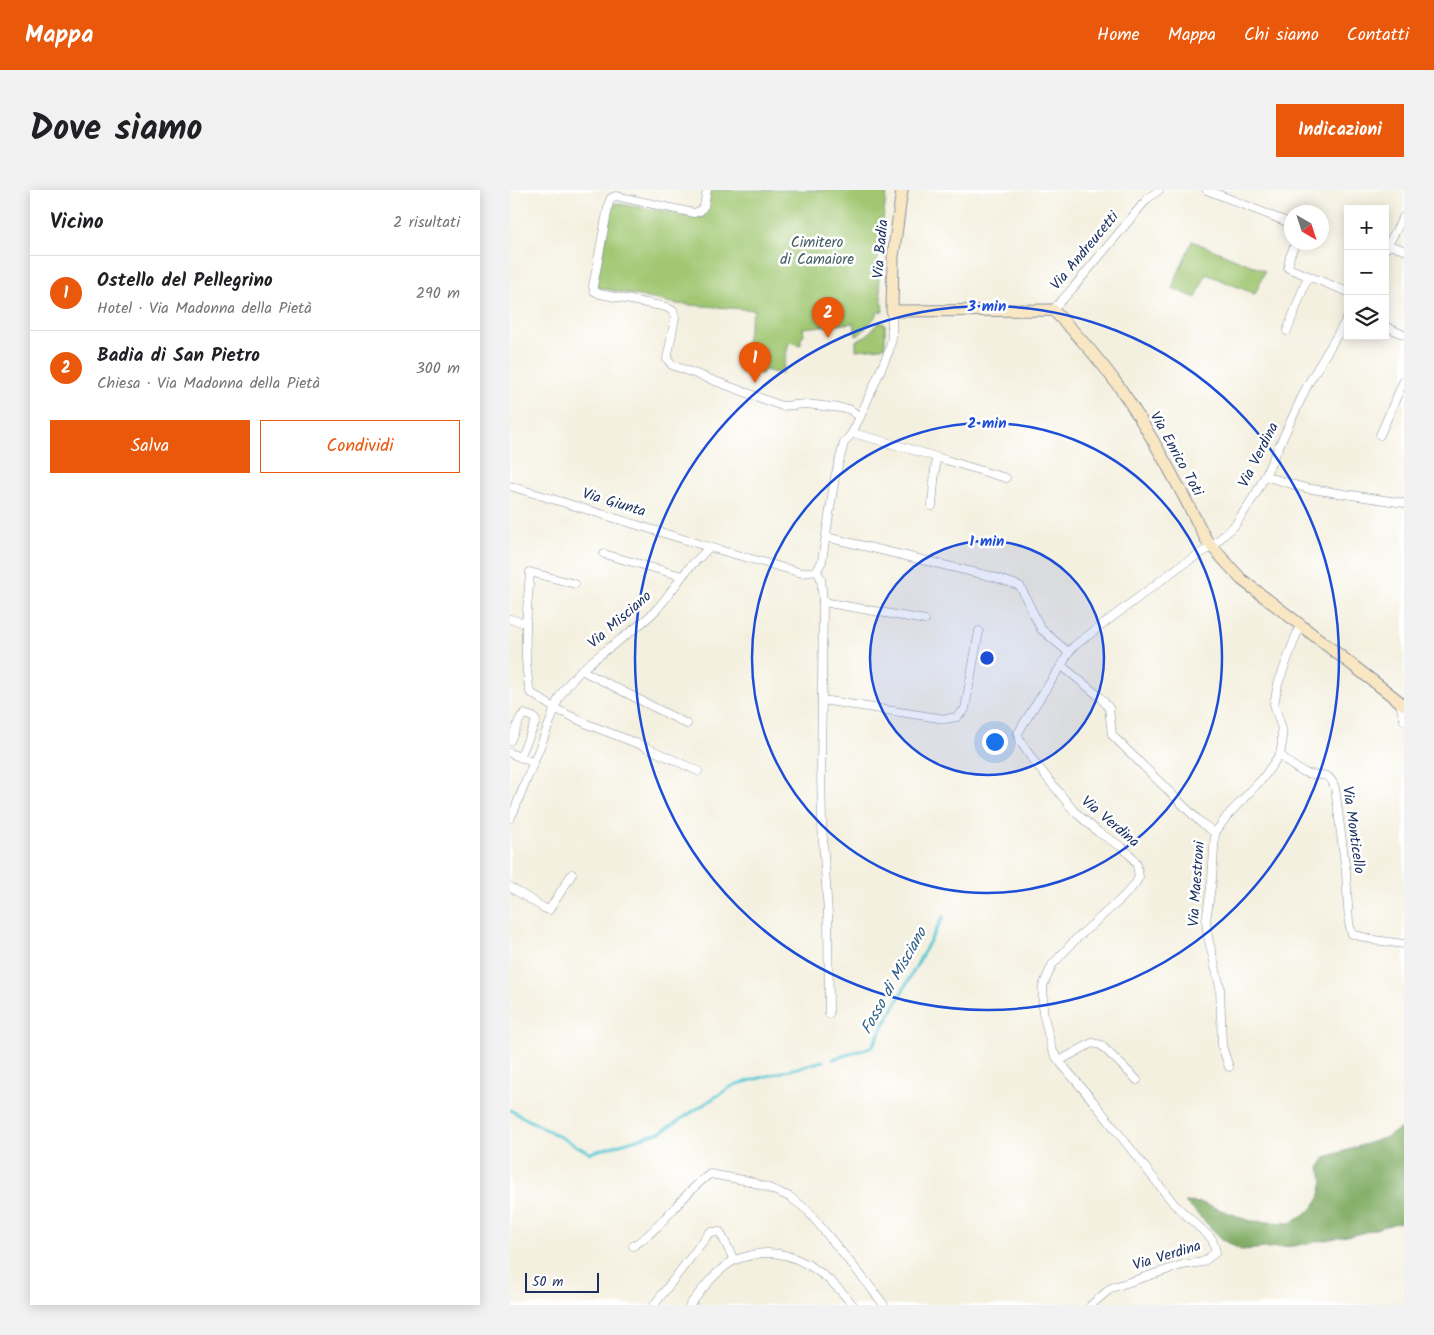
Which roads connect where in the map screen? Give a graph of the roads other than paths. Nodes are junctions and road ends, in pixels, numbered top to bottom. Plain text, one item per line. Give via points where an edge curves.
1 (707, 190) edge
2 (902, 190) edge
3 (1159, 190) edge
4 (1206, 190) edge
5 (1404, 216) edge
6 (1284, 221) edge
7 (1389, 244) edge
8 (1389, 248) edge
9 (1293, 250) edge
10 (1404, 250) edge
11 (1308, 276) junction
12 (1344, 290) edge
13 (1053, 310) junction
14 (892, 311) junction
15 (1344, 324) edge
16 (1389, 328) edge
17 (1287, 331) dead end
18 (1404, 335) edge
19 (1404, 380) edge
20 (860, 417) junction
21 (852, 433) junction
22 (1380, 435) dead end
23 (936, 458) junction
24 (1265, 476) junction
25 (1006, 478) dead end
26 (510, 486) edge
27 (1404, 502) edge
28 (932, 506) dead end
29 (826, 537) junction
30 (710, 547) junction
31 (1211, 547) junction
32 (604, 554) dead end
33 (817, 571) junction
34 (682, 576) junction
35 (575, 584) dead end
36 (823, 602) junction
37 (510, 619) edge
38 (925, 620) dead end
39 (526, 623) junction
40 (1300, 626) junction
41 (979, 632) dead end
42 (1068, 652) junction
43 (1062, 666) junction
44 (581, 670) junction
45 (822, 700) junction
46 (1402, 704) edge
47 (554, 708) junction
48 (1404, 720) edge
49 (687, 724) dead end
50 (510, 741) edge
51 (510, 753) edge
52 (1280, 754) junction
53 (520, 757) junction
54 (534, 762) junction
55 (698, 771) dead end
56 (510, 818) edge
57 (1215, 834) junction
58 (572, 874) dead end
59 (510, 887) edge
60 (1404, 944) edge
61 (829, 1014) dead end
62 (1059, 1061) junction
63 (1229, 1067) dead end
64 (1137, 1080) dead end
65 (633, 1246) dead end
66 (734, 1260) junction
67 (654, 1305) edge
68 (690, 1305) edge
69 (853, 1305) edge
70 (884, 1305) edge
71 (1091, 1305) edge

1 - 20 street via 704,206 694,213 616,196 611,198 594,291 673,311 676,318 667,359 672,365 782,406 806,404 849,409
2 - 14 street, Via Badia via 893,257
3 - 13 street, Via Andreucetti
4 - 6 street
5 - 7 street
8 - 10 street
9 - 11 street via 1288,268
11 - 12 street
11 - 17 street
13 - 14 street
13 - 31 street, Via Enrico Toti via 1079,336 1119,387 1150,435
14 - 20 street via 889,351
15 - 24 street, Via Verdina via 1308,384
16 - 18 street
19 - 22 street
20 - 21 street
21 - 23 street
21 - 29 street via 844,443 835,476
23 - 25 street
23 - 28 street
24 - 27 street via 1305,488
24 - 31 street, Via Verdina via 1235,525
26 - 30 street, Via Giunta
29 - 33 street
29 - 42 street via 1020,586 1042,629
30 - 33 street via 802,573
30 - 34 street, Via Misciano
31 - 40 street, Via Enrico Toti via 1241,579
31 - 42 street, Via Verdina via 1180,566
32 - 34 street
33 - 36 street
34 - 44 street, Via Misciano via 639,626
35 - 39 street via 530,572
36 - 38 street
36 - 45 street
37 - 39 street
39 - 47 street via 530,692
40 - 46 street, Via Enrico Toti
40 - 52 street via 1278,684 1274,704 1282,729
41 - 45 street via 965,709 957,717 945,720
42 - 43 street, Via Verdina
43 - 57 street via 1109,708 1112,735
43 - 62 street, Via Verdina via 1018,733 1019,739 1074,811 1132,857 1139,877 1121,899 1052,965 1043,986 1043,1012 1052,1050
44 - 47 street, Via Misciano via 562,691
44 - 49 street
45 - 61 street via 821,816 828,923
46 - 48 street
47 - 54 street, Via Misciano
47 - 55 street
50 - 53 street via 521,717 524,714 533,717 536,721
51 - 53 street
52 - 57 street, Via Maestroni
52 - 60 street, Via Monticello via 1289,764 1306,773 1328,776 1333,780 1352,934
53 - 54 street
54 - 56 street, Via Misciano
57 - 63 street, Via Maestroni via 1206,921 1220,987 1222,1046
58 - 59 street via 549,910
62 - 64 street via 1092,1043 1100,1045
62 - 71 street, Via Verdina via 1174,1204 1212,1239 1216,1252 1203,1262 1182,1265 1110,1288
65 - 70 street via 645,1239 686,1194 710,1174 749,1181 790,1197 807,1210
66 - 67 street via 720,1232 710,1232
66 - 68 street
66 - 69 street via 765,1252 790,1256 818,1271

